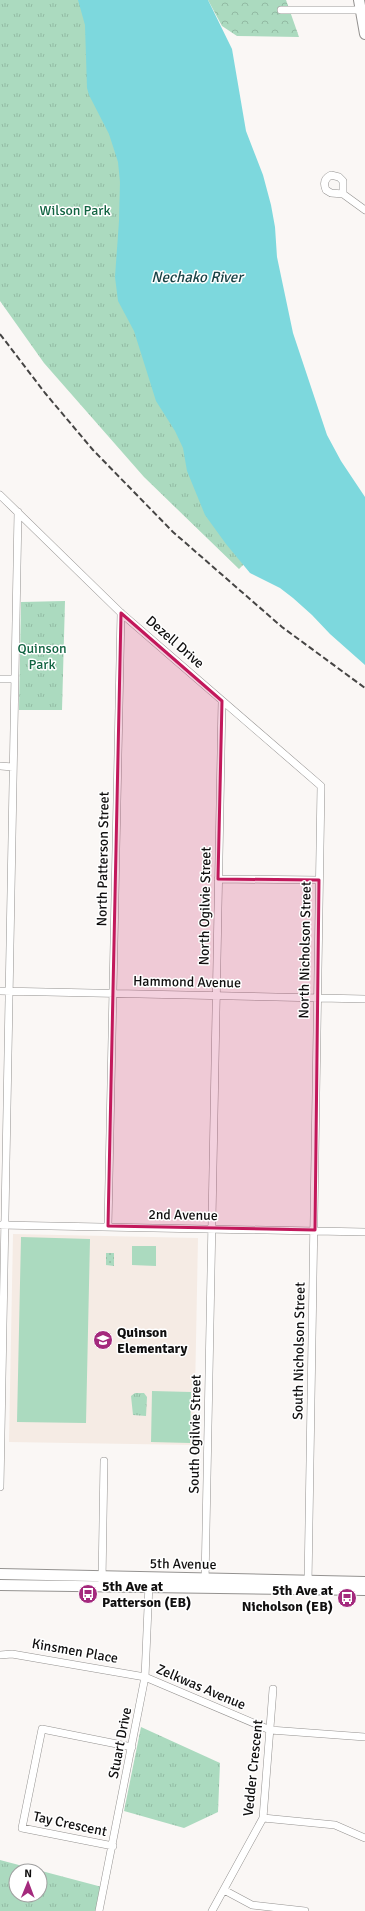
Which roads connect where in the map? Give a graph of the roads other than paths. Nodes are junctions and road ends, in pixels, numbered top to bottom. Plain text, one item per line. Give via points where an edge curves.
1 (359, 0) edge
2 (281, 10) dead end
3 (361, 10) junction
4 (365, 34) edge
5 (343, 194) dead end
6 (365, 210) edge
7 (0, 495) edge
8 (18, 512) junction
9 (121, 613) junction
10 (0, 679) edge
11 (15, 679) junction
12 (222, 701) junction
13 (0, 766) edge
14 (13, 766) junction
15 (321, 786) joint
16 (218, 879) junction
17 (320, 880) junction
18 (0, 991) edge
19 (9, 992) junction
20 (113, 994) junction
21 (216, 996) junction
22 (316, 998) junction
23 (365, 999) edge
24 (4, 1082) edge
25 (214, 1112) joint
26 (316, 1114) joint
27 (3, 1225) edge
28 (108, 1226) junction
29 (211, 1229) junction
30 (314, 1230) junction
31 (365, 1232) edge
32 (0, 1457) edge
33 (104, 1461) dead end
34 (0, 1487) edge
35 (0, 1574) edge
36 (102, 1581) junction
37 (149, 1582) junction
38 (365, 1582) edge
39 (205, 1583) junction
40 (0, 1585) edge
41 (308, 1585) junction
42 (365, 1590) edge
43 (0, 1655) edge
44 (145, 1677) junction
45 (273, 1689) dead end
46 (270, 1730) junction
47 (365, 1737) edge
48 (132, 1747) junction
49 (263, 1818) junction
50 (365, 1838) edge
51 (113, 1846) junction
52 (224, 1890) junction
53 (99, 1911) edge
54 (212, 1911) edge
55 (305, 1911) edge

1 - 3 main road
2 - 3 street
3 - 4 main road
5 - 6 street
7 - 8 street, Dezell Drive
8 - 9 street, Dezell Drive
8 - 11 street
9 - 12 street, Dezell Drive
9 - 20 street, North Patterson Street
10 - 11 street
11 - 14 street
12 - 15 street, Dezell Drive
12 - 16 street, North Ogilvie Street
13 - 14 street
14 - 19 street
15 - 17 street, North Nicholson Street
16 - 17 street
16 - 21 street, North Ogilvie Street
17 - 22 street, North Nicholson Street
18 - 19 street, Hammond Avenue
19 - 20 street, Hammond Avenue
19 - 24 street
20 - 21 street, Hammond Avenue
20 - 28 street, North Patterson Street
21 - 22 street, Hammond Avenue
21 - 25 street, North Ogilvie Street
22 - 23 street, Hammond Avenue
22 - 26 street, North Nicholson Street
24 - 27 street
25 - 29 street, South Ogilvie Street
26 - 30 street, South Nicholson Street
27 - 28 street, 2nd Avenue
27 - 32 street
28 - 29 street, 2nd Avenue
29 - 30 street, 2nd Avenue
29 - 39 street, South Ogilvie Street
30 - 31 street, 2nd Avenue
30 - 41 street, South Nicholson Street
32 - 34 street
33 - 36 street
35 - 36 main road, 5th Avenue
36 - 37 main road, 5th Avenue
36 - 40 main road, 5th Avenue
37 - 39 main road, 5th Avenue
37 - 44 street, Stuart Drive
38 - 41 main road, 5th Avenue
39 - 41 main road, 5th Avenue
41 - 42 main road, 5th Avenue
43 - 44 street, Kinsmen Place via 12,1654
44 - 46 street, Zelkwas Avenue
44 - 48 street, Stuart Drive
45 - 46 street, Vedder Crescent
46 - 47 street, Zelkwas Avenue
46 - 49 street, Vedder Crescent
48 - 51 street, Stuart Drive
48 - 51 street, Tay Crescent via 42,1729 22,1828
49 - 50 street via 335,1825
49 - 52 street, Vedder Crescent
51 - 53 street, Stuart Drive
52 - 54 street, Vedder Crescent
52 - 55 street via 252,1905

